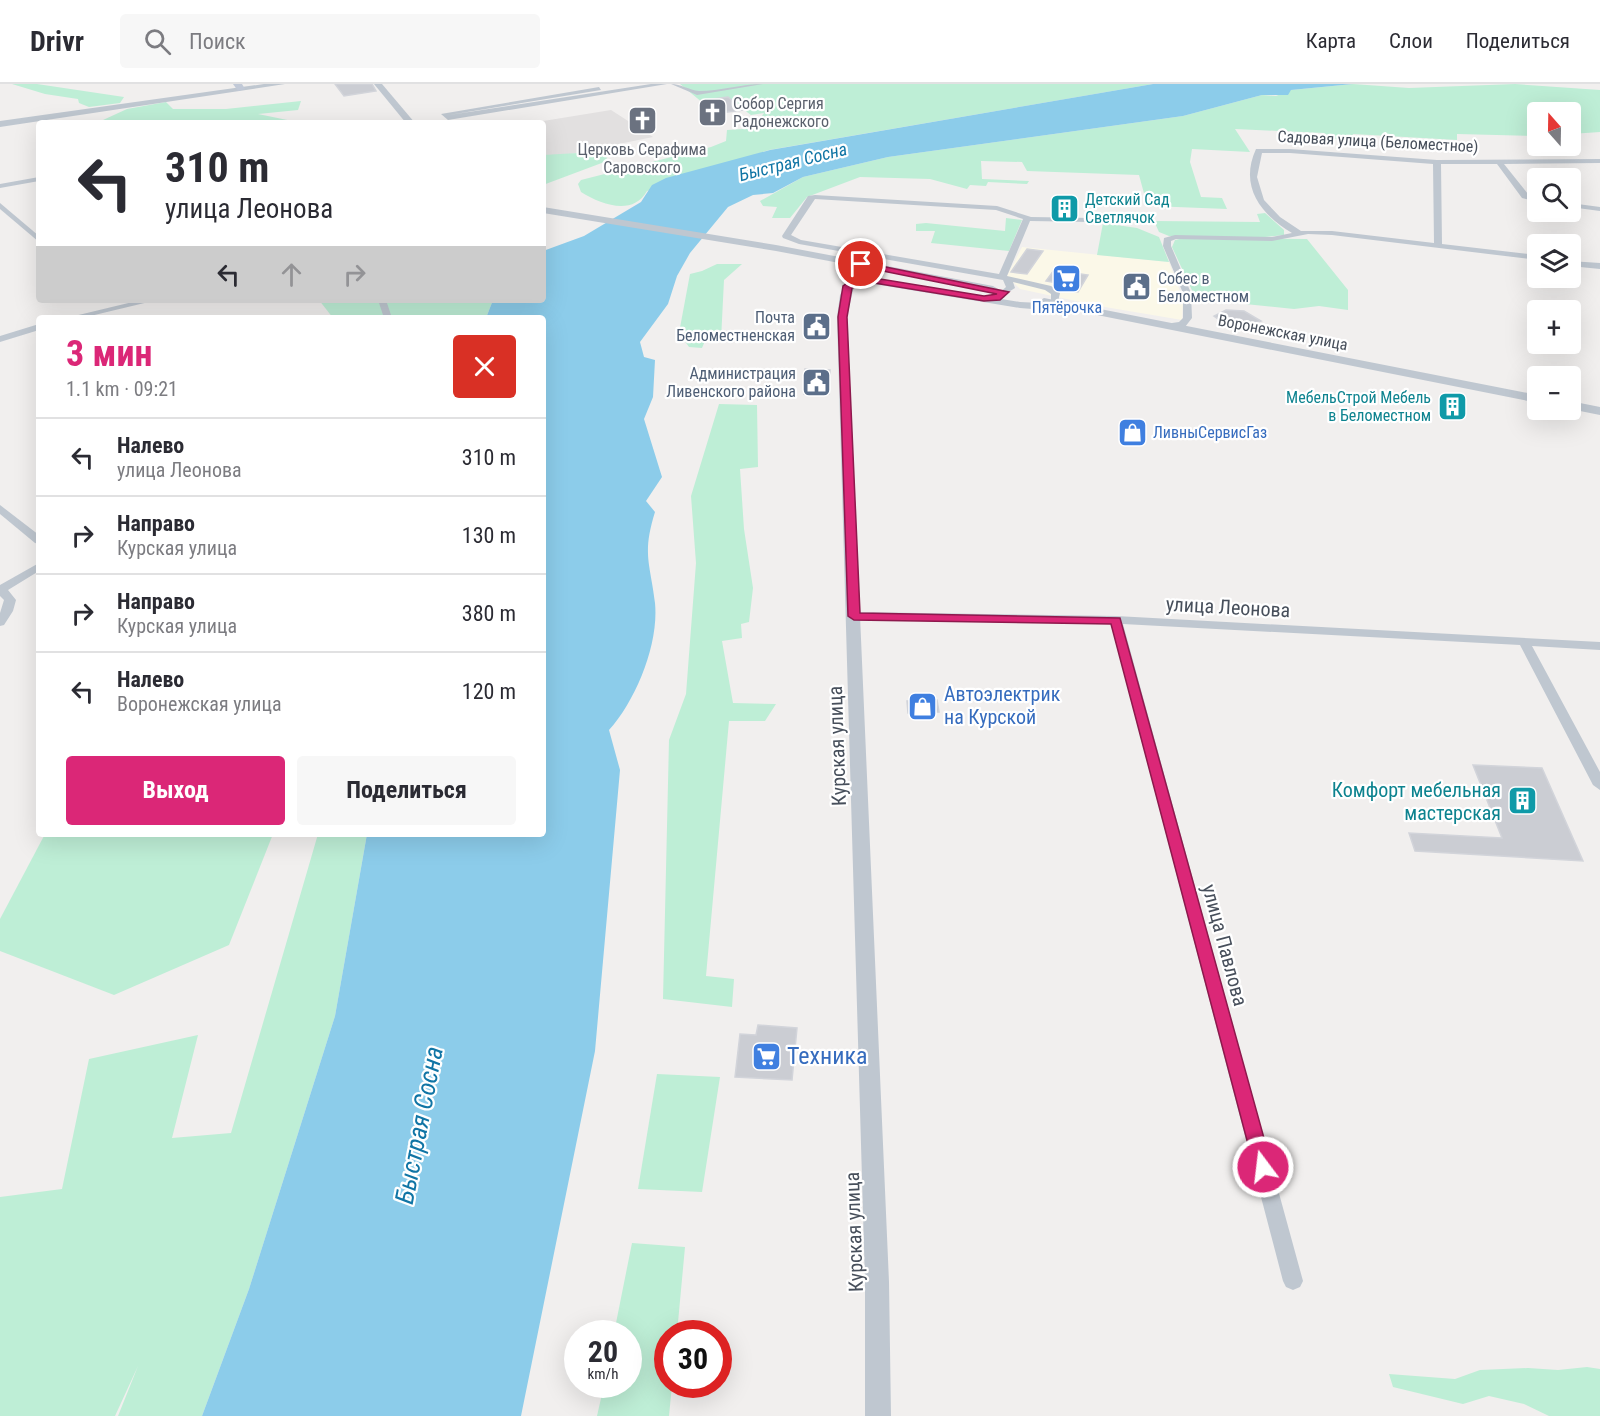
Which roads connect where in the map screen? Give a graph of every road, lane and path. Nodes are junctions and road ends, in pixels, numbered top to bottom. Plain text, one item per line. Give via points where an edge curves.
1 (281, 84) edge
2 (378, 84) edge
3 (593, 84) edge
4 (664, 84) edge
5 (674, 84) edge
6 (760, 84) edge
7 (239, 87) edge
8 (602, 91) junction
9 (408, 120) edge
10 (0, 124) edge
11 (1600, 161) edge
12 (1437, 162) junction
13 (1499, 162) junction
14 (36, 180) edge
15 (0, 186) edge
16 (1527, 197) edge
17 (0, 205) edge
18 (1581, 206) edge
19 (1600, 209) edge
20 (546, 210) edge
21 (1028, 218) junction
22 (1091, 220) dead end
23 (1300, 234) junction
24 (36, 237) edge
25 (1438, 246) junction
26 (1527, 257) edge
27 (1581, 264) edge
28 (1600, 266) edge
29 (1005, 278) junction
30 (1004, 291) junction
31 (984, 299) junction
32 (101, 303) edge
33 (1054, 304) junction
34 (132, 306) edge
35 (76, 315) edge
36 (86, 315) edge
37 (1168, 326) junction
38 (36, 328) edge
39 (0, 339) edge
40 (1527, 397) edge
41 (1581, 407) edge
42 (1600, 411) edge
43 (0, 508) edge
44 (36, 538) edge
45 (36, 568) edge
46 (0, 591) edge
47 (854, 616) junction
48 (1116, 620) junction
49 (0, 622) edge
50 (1524, 642) junction
51 (1600, 646) edge
52 (1600, 785) edge
53 (1293, 1281) dead end
54 (878, 1416) edge

1 - 7 street
2 - 9 street
3 - 8 street
4 - 8 street
5 - 6 street via 698,93
7 - 10 street
8 - 8 street via 447,118 444,114
11 - 13 street, Садовая улица (Беломестное)
12 - 13 street, Садовая улица (Беломестное)
12 - 23 street, Садовая улица (Беломестное) via 1258,151 1252,186 1271,214
12 - 25 street
13 - 16 street
14 - 15 street
17 - 24 street
18 - 19 street
20 - 30 street, Воронежская улица
21 - 22 street
21 - 29 street
21 - 29 street via 997,208 811,198 787,235
23 - 25 street via 1332,233
23 - 37 street via 1272,239 1167,240 1187,293 1189,310 1185,323
25 - 26 street
27 - 28 street
29 - 30 street via 1012,287
29 - 33 street via 1052,289 1056,293
30 - 31 street via 1000,297
30 - 33 street, Воронежская улица
31 - 33 street, Курская улица via 1037,307
31 - 47 street, Курская улица via 872,280 847,286 842,317
32 - 35 street
33 - 37 street, Воронежская улица
34 - 36 street
37 - 40 street, Воронежская улица
38 - 39 street
41 - 42 street
43 - 44 street
45 - 46 street
46 - 49 street via 10,600
47 - 48 street, улица Леонова
47 - 54 street, Курская улица via 877,1282
48 - 50 street, улица Леонова
48 - 53 street, улица Павлова
50 - 51 street, улица Леонова
50 - 52 street

